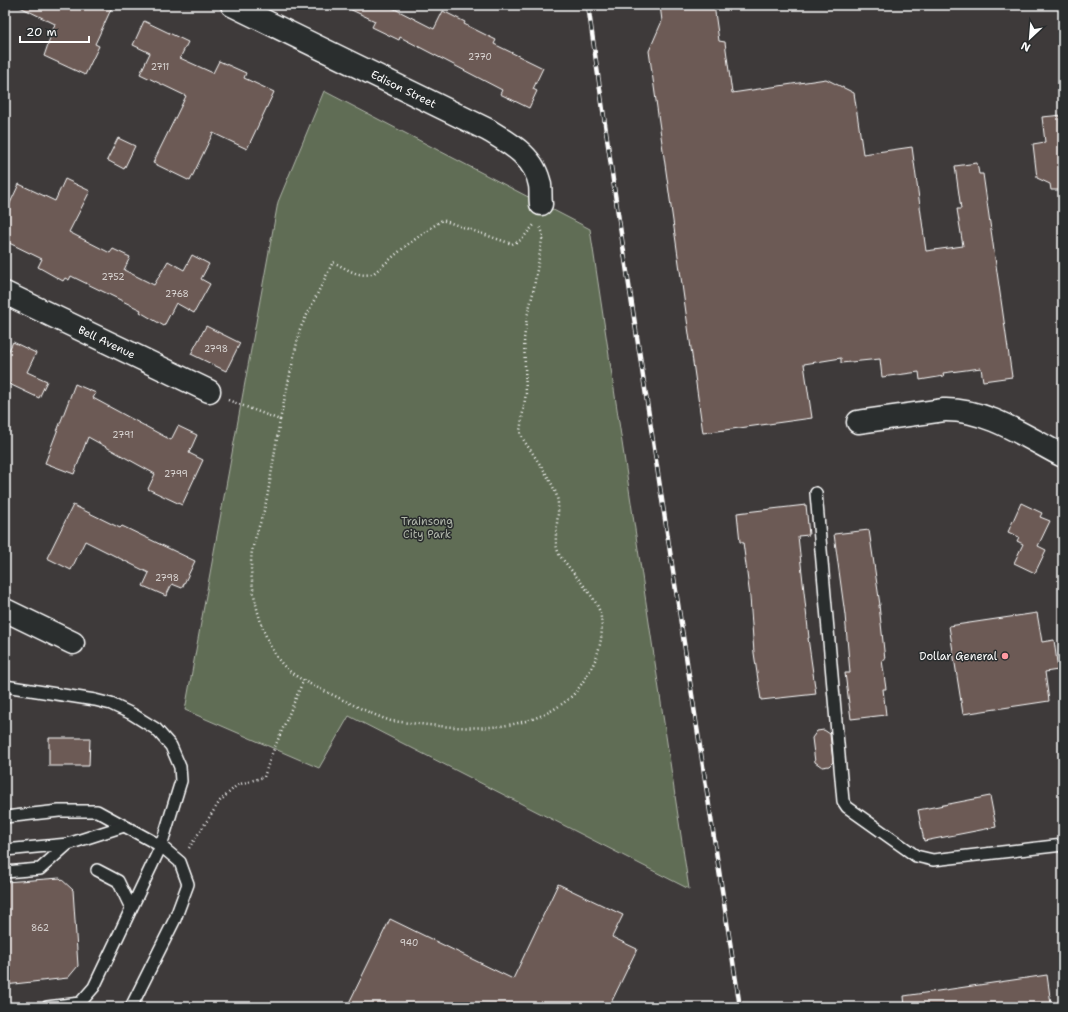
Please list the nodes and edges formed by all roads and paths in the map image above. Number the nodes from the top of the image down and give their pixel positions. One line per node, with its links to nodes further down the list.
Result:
1 (232, 5): 2 (street, Edison Street)
2 (541, 204)
3 (5, 293): 4 (street, Bell Avenue)
4 (209, 391): 5 (path)
5 (280, 420): 11 (path); 11 (path)
6 (858, 422): 7 (street)
7 (1063, 456)
8 (816, 493): 16 (lane)
9 (5, 610): 10 (street)
10 (73, 642)
11 (304, 679): 19 (path)
12 (5, 686): 17 (lane)
13 (5, 817): 14 (lane)
14 (124, 826): 15 (lane); 17 (lane)
15 (68, 844): 18 (lane); 21 (lane)
16 (1063, 844)
17 (160, 846): 19 (lane); 22 (lane)
18 (5, 850)
19 (180, 862): 24 (lane)
20 (97, 870): 22 (lane)
21 (5, 872)
22 (131, 908): 23 (lane)
23 (47, 1007)
24 (132, 1007)

